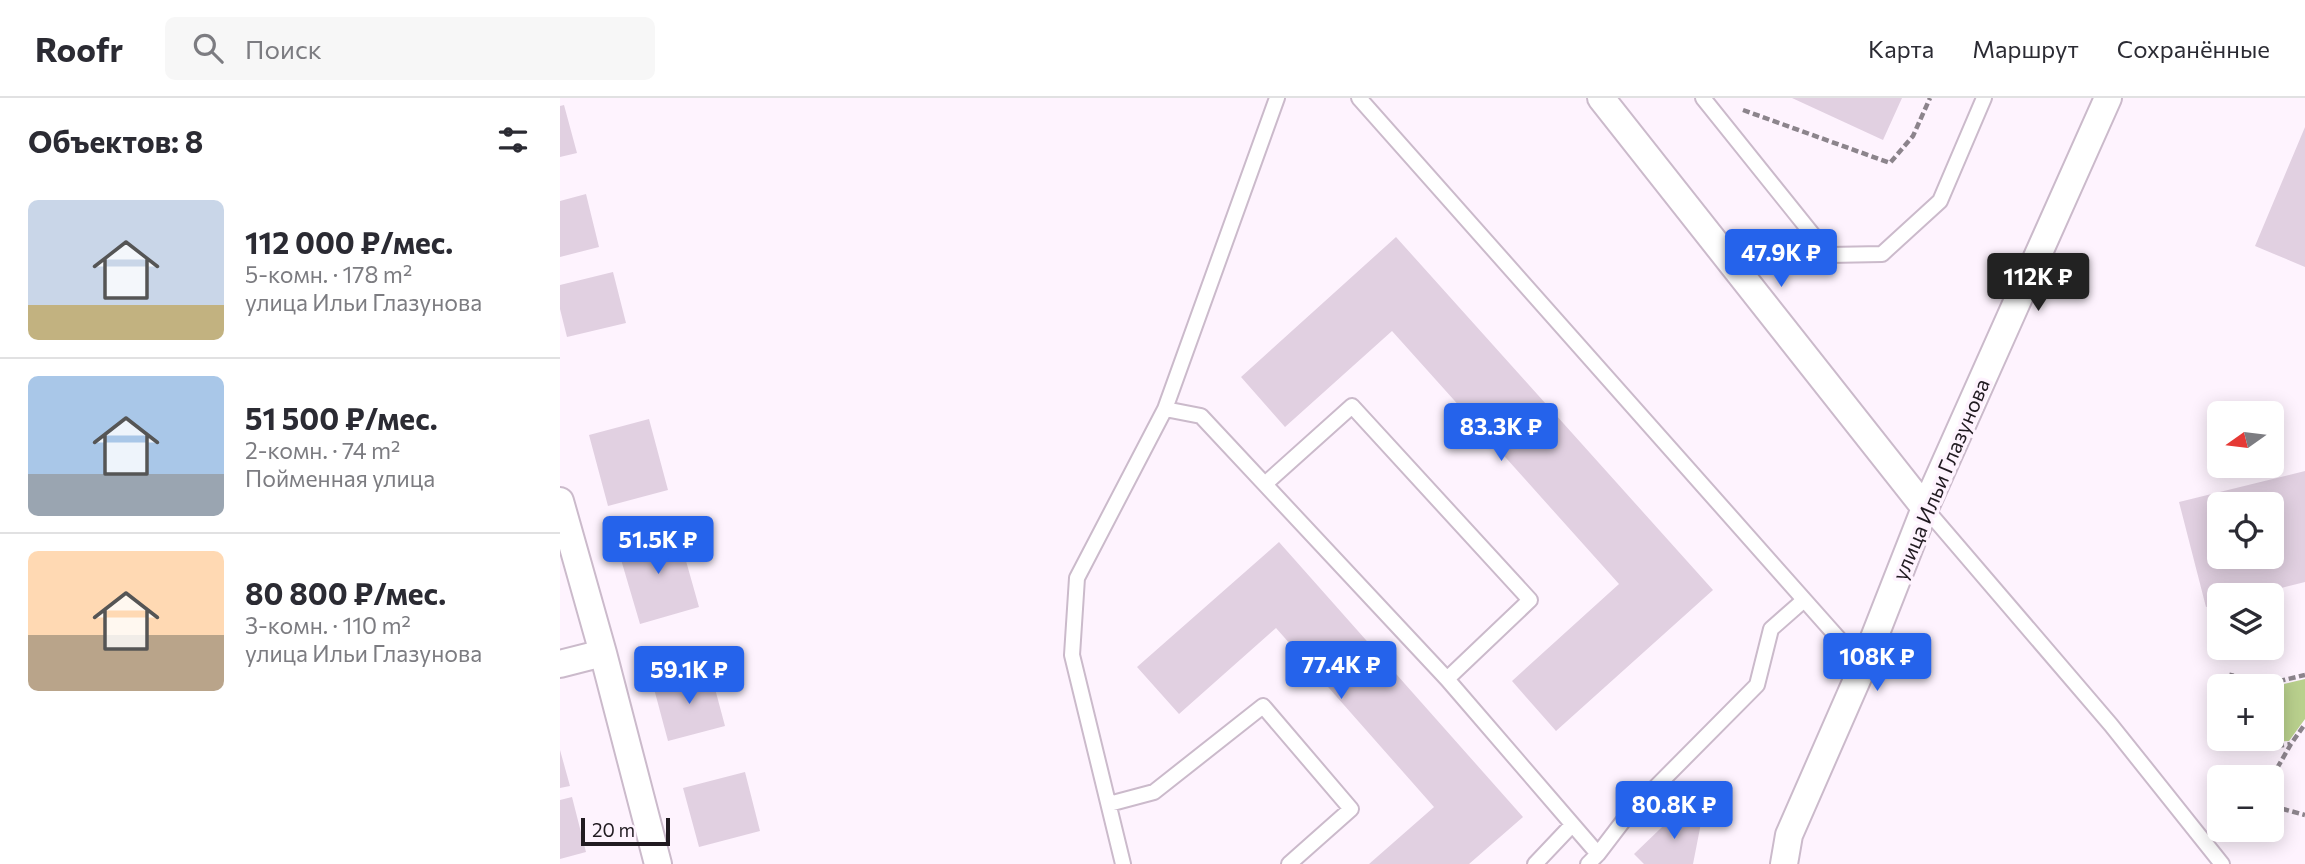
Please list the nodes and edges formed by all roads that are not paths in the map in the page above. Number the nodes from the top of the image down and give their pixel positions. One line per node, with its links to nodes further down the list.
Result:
1 (1277, 98): 7 (lane)
2 (1359, 98): 11 (lane)
3 (1601, 98): 10 (street)
4 (1703, 98): 5 (lane)
5 (1984, 98)
6 (2108, 98): 10 (street, улица Ильи Глазунова)
7 (1165, 409): 8 (lane); 16 (lane)
8 (1265, 484): 15 (lane); 15 (lane)
9 (560, 501): 12 (street)
10 (1925, 509): 14 (street, улица Ильи Глазунова); 24 (lane)
11 (1804, 600): 14 (lane); 18 (lane)
12 (603, 653): 13 (street); 19 (street)
13 (560, 664)
14 (1863, 666): 23 (street, улица Ильи Глазунова)
15 (1447, 679): 17 (lane)
16 (1109, 804): 20 (lane); 21 (lane)
17 (1571, 825): 18 (lane); 22 (lane)
18 (1593, 859)
19 (658, 864)
20 (1123, 864)
21 (1289, 864)
22 (1535, 864)
23 (1784, 864)
24 (2222, 864)

